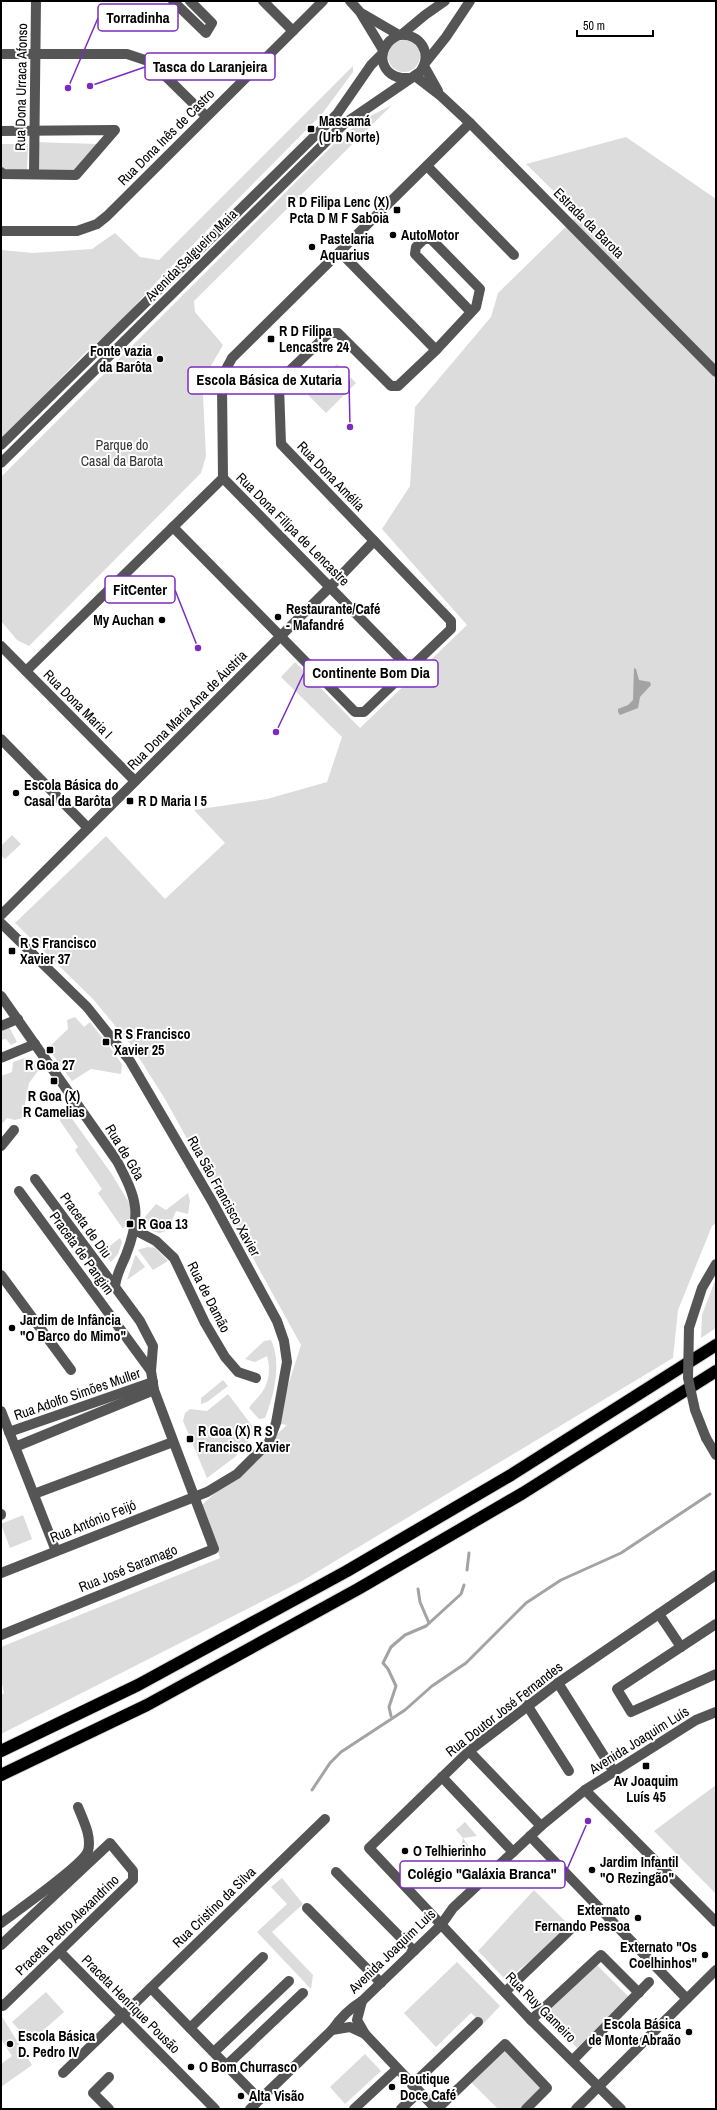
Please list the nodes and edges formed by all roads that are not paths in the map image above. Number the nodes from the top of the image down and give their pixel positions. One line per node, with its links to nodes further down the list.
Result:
1 (36, 1): 14 (street, Rua Dona Urraca Afonso)
2 (173, 1): 3 (street)
3 (190, 1)
4 (263, 1): 10 (street)
5 (323, 1): 10 (street, Rua Dona Inês de Castro)
6 (350, 1): 9 (street)
7 (445, 1): 11 (street, Avenida Salgueiro Maia)
8 (470, 1): 15 (street, Avenida Salgueiro Maia)
9 (360, 12): 11 (street); 12 (street)
10 (293, 31): 18 (street, Rua Dona Inês de Castro)
11 (400, 35): 12 (street, Avenida Salgueiro Maia); 15 (street)
12 (383, 52): 16 (street); 31 (street, Avenida Salgueiro Maia)
13 (1, 54): 14 (street)
14 (36, 54): 18 (street); 21 (street, Rua Dona Urraca Afonso)
15 (425, 64): 16 (street, Avenida Salgueiro Maia); 17 (street, Estrada da Barota)
16 (412, 77): 17 (street, Estrada da Barota); 32 (street, Avenida Salgueiro Maia)
17 (441, 96): 19 (street, Estrada da Barota)
18 (206, 116): 25 (street, Rua Dona Inês de Castro)
19 (470, 123): 22 (street, Rua Dona Filipa de Lencastre); 30 (street, Estrada da Barota)
20 (1, 130): 21 (street)
21 (34, 131): 24 (street, Rua Dona Urraca Afonso); 24 (street)
22 (427, 166): 26 (street, Rua Dona Filipa de Lencastre); 27 (street)
23 (1, 172): 24 (street)
24 (34, 174)
25 (1, 231)
26 (340, 252): 29 (street); 33 (street, Rua Dona Filipa de Lencastre)
27 (514, 255)
28 (471, 312): 28 (street, Rua Dona Amélia); 29 (street, Rua Dona Amélia)
29 (436, 350): 35 (street, Rua Dona Amélia)
30 (716, 372)
31 (1, 445)
32 (1, 463)
33 (223, 478): 34 (street); 36 (street, Rua Dona Filipa de Lencastre)
34 (173, 526): 37 (street); 40 (street)
35 (374, 541): 36 (street, Rua Dona Maria Ana de Áustria); 39 (street, Rua Dona Amélia)
36 (330, 587): 37 (street, Rua Dona Maria Ana de Áustria); 39 (street, Rua Dona Filipa de Lencastre)
37 (281, 635): 39 (street); 42 (street, Rua Dona Maria Ana de Áustria)
38 (1, 646): 40 (street, Rua Dona Maria I)
39 (410, 669)
40 (26, 671): 42 (street, Rua Dona Maria I)
41 (1, 739): 43 (street)
42 (135, 781): 43 (street, Rua Dona Maria Ana de Áustria)
43 (88, 828): 44 (street, Rua Dona Maria Ana de Áustria)
44 (1, 915)
45 (1, 923): 71 (street, Rua São Francisco Xavier)
46 (1, 996): 47 (street, Rua de Gôa)
47 (18, 1020): 48 (street); 49 (street, Rua de Gôa)
48 (1, 1026)
49 (35, 1044): 50 (street); 55 (street, Rua de Gôa)
50 (1, 1058)
51 (14, 1130): 52 (street)
52 (1, 1146)
53 (35, 1179): 58 (street, Praceta de Diu)
54 (19, 1191): 61 (street, Praceta de Pangim)
55 (135, 1230): 58 (street, Rua de Gôa); 63 (street, Rua de Damão)
56 (716, 1264): 69 (street, bridge)
57 (1, 1275): 60 (street)
58 (115, 1287): 61 (street)
59 (716, 1345): 83 (highway)
60 (71, 1370)
61 (151, 1371): 64 (street)
62 (716, 1371): 87 (highway)
63 (256, 1378)
64 (154, 1386): 66 (street, Rua Adolfo Simões Muller); 67 (street); 68 (street, Rua Adolfo Simões Muller)
65 (1, 1411): 66 (street)
66 (9, 1432): 68 (street)
67 (173, 1442): 70 (street); 71 (street)
68 (15, 1446): 70 (street)
69 (716, 1455)
70 (34, 1494): 72 (street)
71 (195, 1496): 72 (street, Rua António Feijó); 77 (street, Rua José Saramago)
72 (56, 1551): 73 (street, Rua António Feijó)
73 (1, 1573)
74 (716, 1575): 75 (street, Rua Doutor José Fernandes)
75 (659, 1614): 78 (street); 80 (street, Rua Doutor José Fernandes)
76 (716, 1624): 78 (street)
77 (2, 1632)
78 (681, 1647): 79 (street)
79 (716, 1674)
80 (558, 1683): 81 (street, Rua Doutor José Fernandes); 86 (street)
81 (527, 1705): 84 (street, Rua Doutor José Fernandes); 85 (street)
82 (716, 1712): 86 (street, Avenida Joaquim Luís)
83 (1, 1751)
84 (469, 1751): 88 (street, Rua Doutor José Fernandes); 92 (street)
85 (569, 1771)
86 (614, 1772): 89 (street, Avenida Joaquim Luís)
87 (1, 1775)
88 (442, 1777): 94 (street); 99 (street, Rua Doutor José Fernandes)
89 (585, 1790): 92 (street, Avenida Joaquim Luís); 97 (street)
90 (78, 1807): 98 (street)
91 (325, 1819): 109 (street, Rua Cristino da Silva)
92 (541, 1826): 93 (street, Avenida Joaquim Luís)
93 (530, 1836): 94 (street, Avenida Joaquim Luís); 113 (street)
94 (513, 1852): 99 (street, Avenida Joaquim Luís)
95 (336, 1872): 102 (street)
96 (307, 1908): 108 (street)
97 (716, 1922)
98 (1, 1923)
99 (441, 1925): 102 (street, Avenida Joaquim Luís); 110 (street, Rua Ruy Gameiro)
100 (572, 1928): 110 (street)
101 (1, 1946): 103 (street, Praceta Pedro Alexandrino)
102 (414, 1951): 108 (street, Avenida Joaquim Luís)
103 (60, 1952): 115 (street, Praceta Pedro Alexandrino); 116 (street, Praceta Henrique Pousão)
104 (263, 1957): 119 (street)
105 (716, 1970): 113 (street)
106 (289, 1981): 122 (street)
107 (649, 1982): 112 (street)
108 (381, 1983): 114 (street, Avenida Joaquim Luís)
109 (151, 1988): 116 (street, Rua Cristino da Silva); 119 (street)
110 (505, 1992): 117 (street, Rua Ruy Gameiro)
111 (302, 1993): 124 (street)
112 (638, 1993): 117 (street); 123 (street)
113 (686, 2000): 128 (street)
114 (362, 2001): 120 (street, Avenida Joaquim Luís); 121 (street)
115 (1, 2004)
116 (123, 2015): 126 (street, Rua Cristino da Silva); 132 (street, Praceta Henrique Pousão)
117 (531, 2020): 123 (street, Rua Ruy Gameiro)
118 (478, 2022): 129 (street)
119 (190, 2028): 122 (street)
120 (332, 2030): 121 (street); 130 (street, Avenida Joaquim Luís)
121 (365, 2034): 125 (street)
122 (214, 2052): 124 (street)
123 (573, 2060): 128 (street, Rua Ruy Gameiro)
124 (227, 2065): 130 (street)
125 (397, 2069): 129 (street); 134 (street)
126 (63, 2073)
127 (109, 2077): 131 (street)
128 (599, 2086): 138 (street); 139 (street, Rua Ruy Gameiro)
129 (416, 2088): 135 (street); 136 (street)
130 (259, 2099): 133 (street, Avenida Joaquim Luís)
131 (109, 2109)
132 (215, 2109)
133 (250, 2109)
134 (354, 2109)
135 (401, 2109)
136 (436, 2109): 137 (street)
137 (526, 2109)
138 (576, 2109)
139 (621, 2109)

